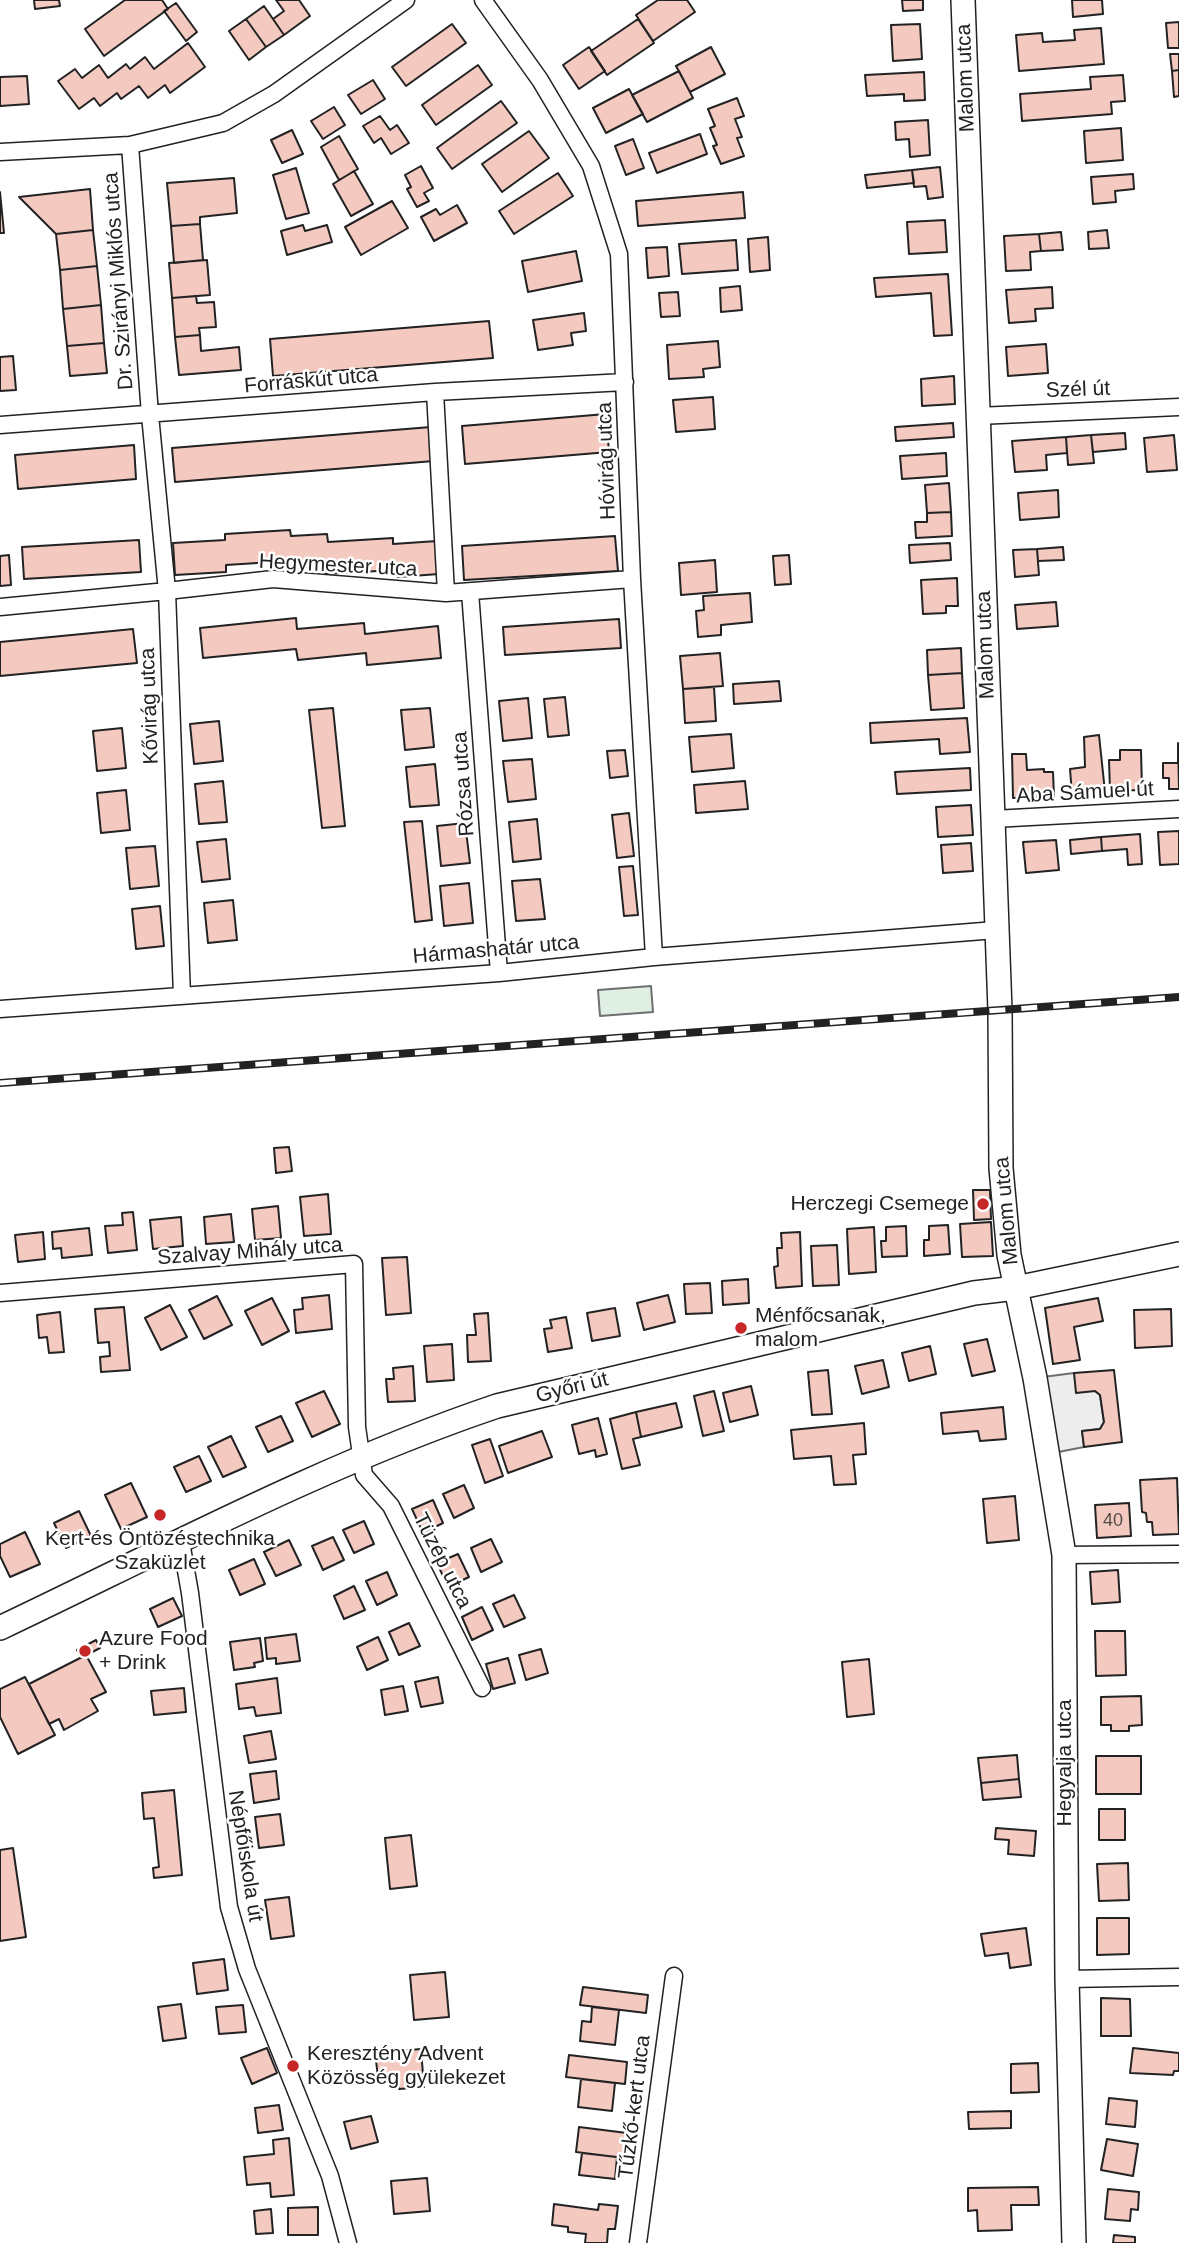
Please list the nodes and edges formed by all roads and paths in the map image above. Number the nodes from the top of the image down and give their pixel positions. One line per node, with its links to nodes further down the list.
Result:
1 (406, 0): 4 (street)
2 (483, 0): 6 (street, Hóvirág utca)
3 (963, 0): 10 (main road, Malom utca)
4 (130, 145): 5 (street); 9 (street, Dr. Szirányi Miklós utca)
5 (0, 152)
6 (625, 382): 7 (street, Forráskút utca); 12 (street, Hóvirág utca)
7 (435, 392): 9 (street, Forráskút utca); 15 (street)
8 (1179, 407): 10 (street, Szél út)
9 (150, 415): 11 (street, Forráskút utca); 13 (street, Kővirág utca)
10 (978, 416): 18 (main road, Malom utca)
11 (0, 425)
12 (632, 579): 14 (street, Hegymester utca); 20 (street, Hóvirág utca)
13 (167, 592): 15 (street, Hegymester utca); 16 (street, Hegymester utca); 22 (street, Kővirág utca)
14 (470, 592): 15 (street, Hegymester utca); 21 (street, Rózsa utca)
15 (446, 593)
16 (0, 607)
17 (1179, 809): 18 (street, Aba Sámuel út)
18 (993, 819): 19 (main road, Malom utca)
19 (996, 930): 20 (street, Hármashatár utca); 25 (main road, Malom utca)
20 (654, 957): 21 (street, Hármashatár utca)
21 (499, 973): 22 (street, Hármashatár utca)
22 (182, 996): 23 (street, Hármashatár utca)
23 (0, 1009)
24 (1179, 1254): 25 (main road, Győri út)
25 (1016, 1288): 27 (main road, Győri út); 30 (main road, Hegyalja utca)
26 (0, 1293): 27 (street, Szalvay Mihály utca)
27 (361, 1457): 28 (main road, Győri út); 32 (street, Tüzép utca)
28 (181, 1542): 31 (main road, Győri út); 36 (street, Népfőiskola út)
29 (1179, 1554): 30 (street)
30 (1064, 1555): 35 (main road, Hegyalja utca)
31 (0, 1628)
32 (482, 1688)
33 (674, 1976): 37 (street, Tűzkő-kert utca)
34 (1179, 1978): 35 (street)
35 (1067, 1979): 38 (main road, Hegyalja utca)
36 (348, 2243)
37 (638, 2243)
38 (1074, 2243)

